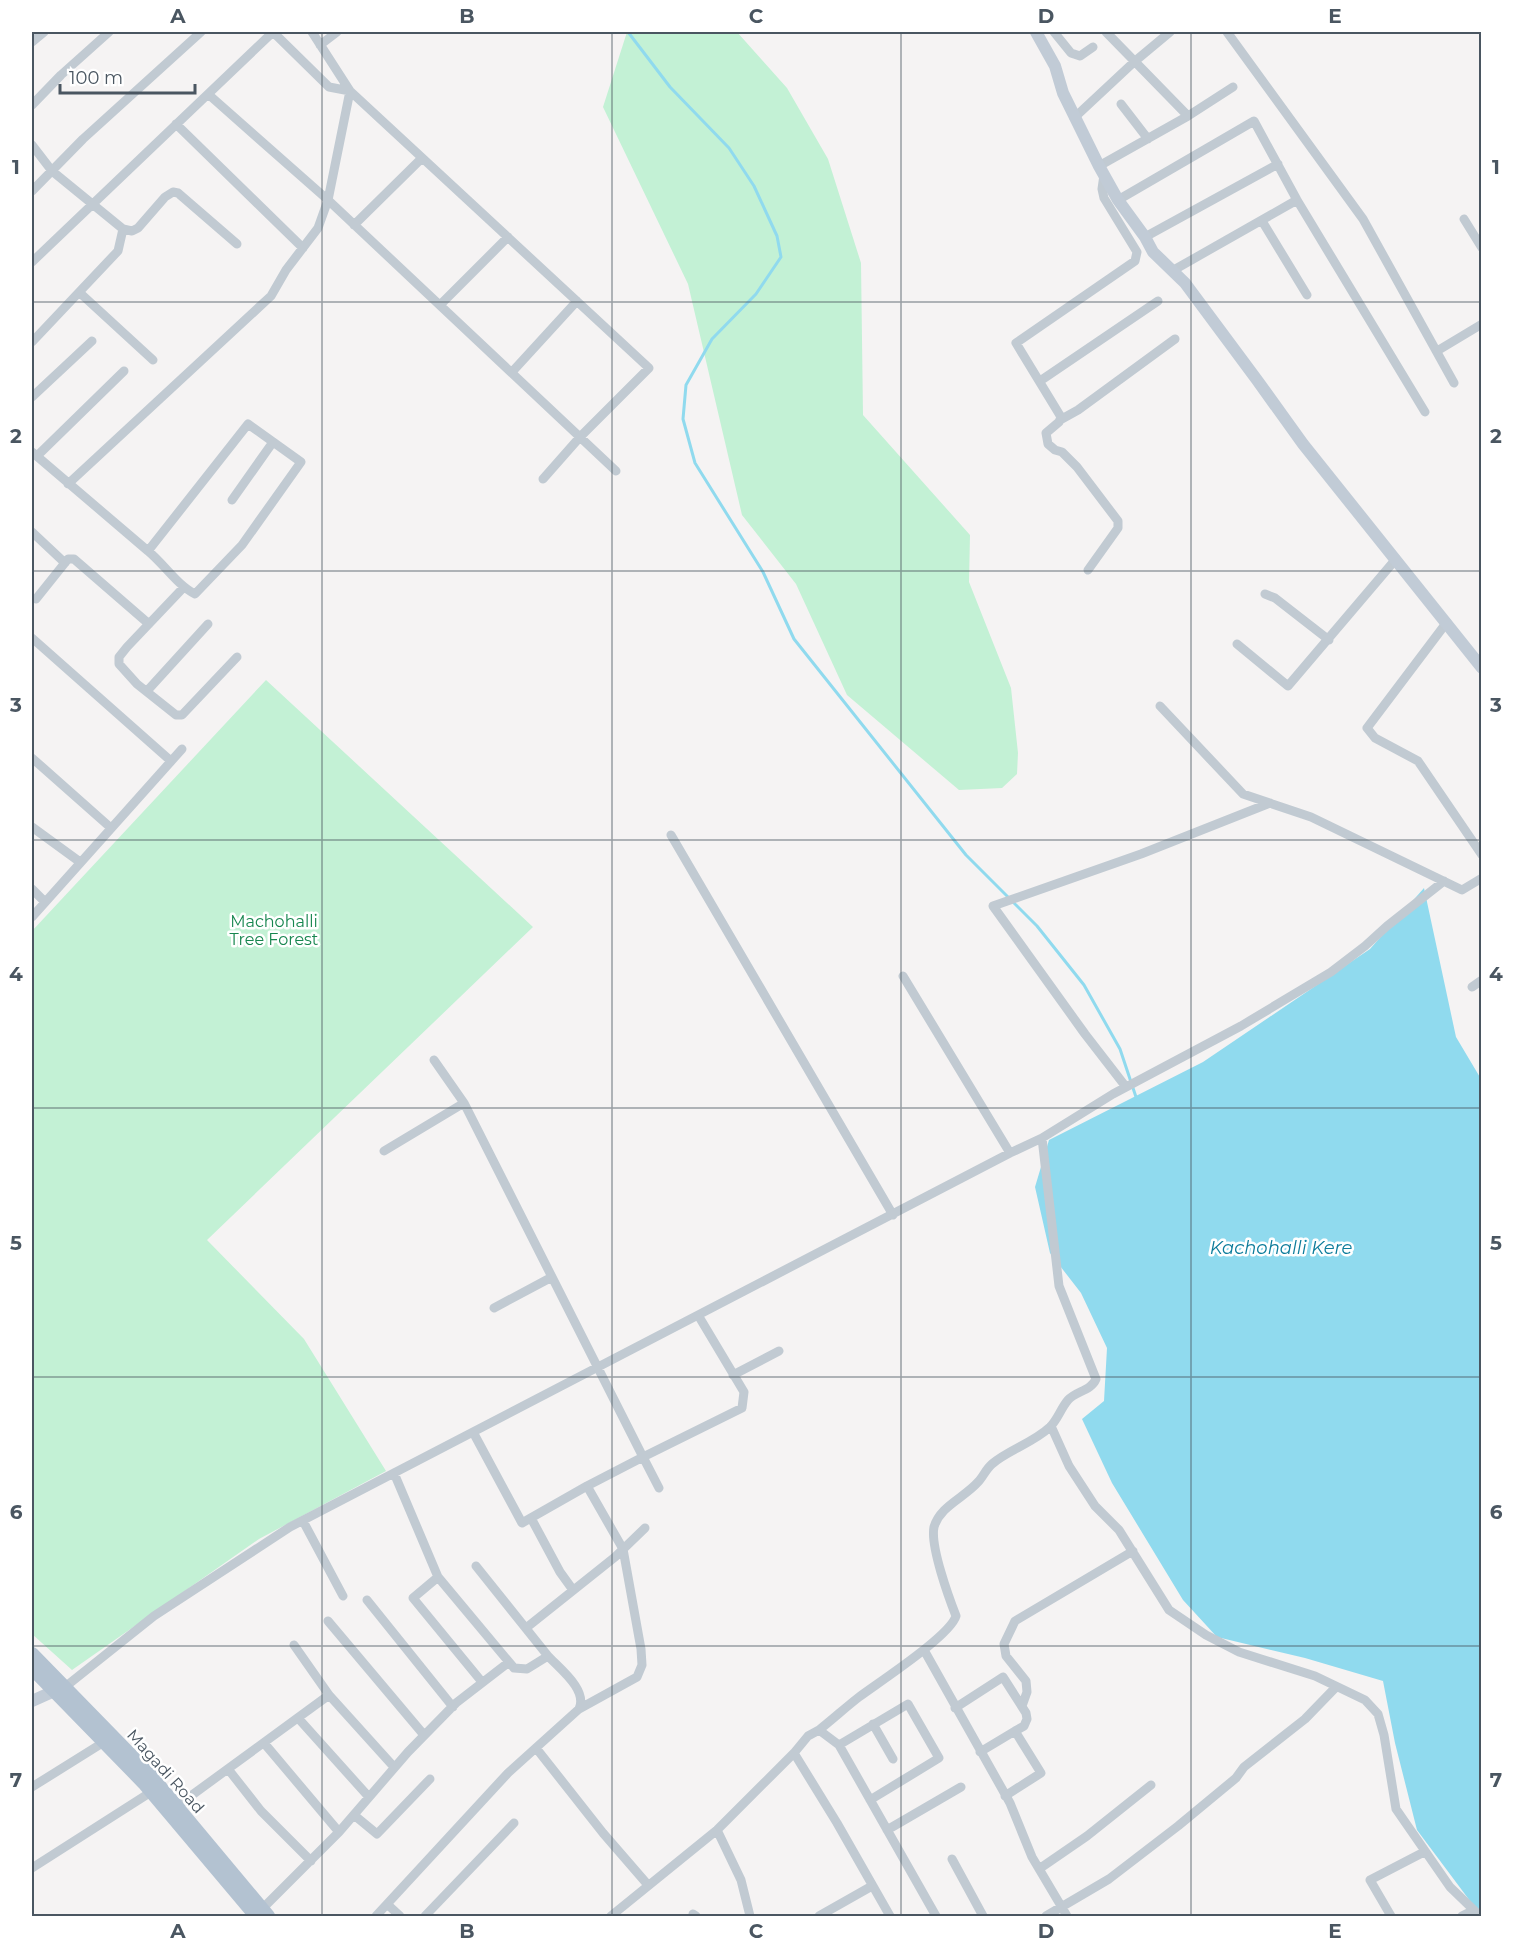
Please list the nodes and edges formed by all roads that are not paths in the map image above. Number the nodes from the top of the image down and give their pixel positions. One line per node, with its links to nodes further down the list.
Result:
1 (44, 32): 11 (street)
2 (110, 32): 19 (street)
3 (201, 32): 27 (street)
4 (312, 32): 12 (street)
5 (337, 32): 12 (street)
6 (1036, 32): 21 (street)
7 (1054, 32): 13 (street)
8 (1106, 32): 14 (street)
9 (1170, 32): 14 (street)
10 (1227, 32): 54 (street)
11 (32, 42)
12 (320, 45): 16 (street)
13 (1094, 47)
14 (1134, 62): 20 (street); 21 (street)
15 (1233, 87): 20 (street)
16 (351, 91): 17 (street); 25 (street); 30 (street)
17 (208, 94): 22 (street); 30 (street)
18 (1121, 104): 23 (street)
19 (32, 105)
20 (1188, 116): 23 (street)
21 (1074, 118): 28 (street)
22 (177, 124): 33 (street); 41 (street)
23 (1148, 139): 28 (street)
24 (32, 145): 27 (street)
25 (422, 158): 36 (street); 38 (street)
26 (1278, 164): 31 (street); 32 (street); 39 (street)
27 (52, 171): 29 (street); 33 (street)
28 (1101, 171): 31 (street); 58 (street)
29 (32, 191)
30 (328, 200): 36 (street); 41 (street)
31 (1118, 200): 39 (street)
32 (1297, 200): 35 (street); 61 (street)
33 (92, 204): 37 (street); 43 (street)
34 (1464, 219): 42 (street)
35 (1262, 221): 44 (street); 46 (street)
36 (354, 225): 49 (street)
37 (123, 229): 40 (street); 45 (street)
38 (508, 237): 48 (street); 49 (street)
39 (1145, 237): 44 (street)
40 (237, 244)
41 (303, 248): 68 (street)
42 (1482, 248)
43 (32, 261)
44 (1172, 271): 72 (street)
45 (80, 293): 53 (street); 55 (street)
46 (1307, 295)
47 (1158, 301): 58 (street)
48 (577, 302): 57 (street); 63 (street)
49 (440, 305): 57 (street)
50 (1482, 324): 54 (street)
51 (1175, 339): 62 (street)
52 (92, 341): 60 (street)
53 (32, 342)
54 (1437, 351): 59 (street)
55 (153, 360)
56 (124, 371): 65 (street)
57 (512, 372): 63 (street)
58 (1040, 381): 62 (street)
59 (1454, 383)
60 (32, 397)
61 (1425, 412)
62 (1060, 420): 74 (street)
63 (580, 437): 66 (street); 67 (street)
64 (273, 442): 69 (street); 71 (street); 75 (street)
65 (34, 454): 68 (street)
66 (616, 471)
67 (543, 479)
68 (68, 484): 71 (street)
69 (232, 500)
70 (32, 532): 73 (street)
71 (148, 551): 75 (street)
72 (1396, 559): 78 (street); 82 (street)
73 (65, 563): 76 (street); 79 (street)
74 (1088, 570)
75 (184, 587): 79 (street)
76 (35, 594)
77 (1264, 594): 82 (street)
78 (1447, 622): 85 (street); 95 (street)
79 (148, 624): 86 (street)
80 (208, 624): 86 (street)
81 (32, 638): 90 (street)
82 (1329, 640): 83 (street)
83 (1237, 644)
84 (237, 657): 86 (street)
85 (1482, 668)
86 (147, 691)
87 (1160, 706): 91 (street)
88 (182, 748): 90 (street)
89 (32, 758): 93 (street)
90 (171, 761): 93 (street)
91 (1270, 803): 98 (street); 106 (street)
92 (32, 827): 96 (street)
93 (111, 828): 96 (street)
94 (671, 835): 111 (street)
95 (1482, 855)
96 (80, 862): 100 (street)
97 (1482, 878): 98 (street)
98 (1444, 881): 106 (street)
99 (32, 889): 100 (street)
100 (45, 902): 101 (street)
101 (32, 917)
102 (903, 976): 110 (street)
103 (1482, 980): 104 (street)
104 (1472, 987)
105 (434, 1060): 107 (street)
106 (1126, 1087): 108 (street)
107 (464, 1103): 109 (street); 112 (street)
108 (1042, 1138): 110 (street); 118 (street)
109 (384, 1151)
110 (1010, 1153): 111 (street)
111 (893, 1215): 114 (street)
112 (552, 1276): 113 (street); 116 (street)
113 (494, 1308)
114 (698, 1315): 116 (street); 117 (street)
115 (779, 1351): 117 (street)
116 (598, 1367): 119 (street); 120 (street)
117 (733, 1375): 120 (street)
118 (1051, 1426): 128 (street); 137 (street)
119 (473, 1432): 121 (street); 124 (street)
120 (644, 1457): 122 (street); 123 (street)
121 (394, 1473): 125 (street); 130 (street)
122 (587, 1486): 124 (street); 127 (street)
123 (659, 1488)
124 (531, 1518): 131 (street)
125 (303, 1521): 132 (street); 144 (street)
126 (645, 1528): 127 (street)
127 (623, 1549): 131 (street); 150 (street)
128 (1133, 1551): 143 (street); 148 (street)
129 (476, 1566): 135 (street)
130 (438, 1577): 140 (street); 142 (street)
131 (573, 1590): 135 (street)
132 (343, 1596)
133 (367, 1600): 147 (street)
134 (328, 1621): 155 (street)
135 (526, 1628): 139 (street)
136 (294, 1645): 145 (street)
137 (924, 1650): 149 (street); 153 (street)
138 (32, 1654): 144 (main road, Magadi Road)
139 (548, 1656): 140 (street); 150 (street)
140 (508, 1662): 142 (street)
141 (32, 1668): 144 (main road, Magadi Road)
142 (482, 1682): 147 (street)
143 (1336, 1688): 179 (street); 187 (street)
144 (60, 1689): 146 (street); 156 (main road, Magadi Road); 173 (main road, Magadi Road)
145 (329, 1695): 151 (street); 163 (street)
146 (32, 1701)
147 (453, 1707): 155 (street)
148 (1022, 1707): 149 (street); 154 (street)
149 (955, 1708): 160 (street)
150 (579, 1709): 159 (street)
151 (298, 1718): 157 (street); 170 (street)
152 (873, 1724): 158 (street); 162 (street); 172 (street)
153 (819, 1730): 158 (street); 161 (street)
154 (1016, 1731): 160 (street); 171 (street)
155 (424, 1735): 163 (street)
156 (104, 1742): 167 (street); 169 (main road, Magadi Road)
157 (264, 1743): 164 (street); 178 (street)
158 (839, 1745): 172 (street)
159 (536, 1748): 184 (street); 186 (street)
160 (980, 1752): 171 (street)
161 (794, 1753): 176 (street); 185 (street)
162 (893, 1759)
163 (394, 1767): 170 (street)
164 (228, 1769): 173 (street); 181 (street)
165 (430, 1779): 174 (street)
166 (1151, 1785): 183 (street)
167 (32, 1786)
168 (961, 1786): 177 (street)
169 (151, 1792): 182 (street); 189 (main road, Magadi Road)
170 (369, 1796): 174 (street)
171 (1005, 1796): 183 (street)
172 (870, 1800): 177 (street)
173 (177, 1806): 189 (main road, Magadi Road)
174 (354, 1815): 178 (street)
175 (514, 1823): 192 (street)
176 (717, 1830): 184 (street); 194 (street)
177 (887, 1830): 197 (street)
178 (339, 1832): 181 (street)
179 (1424, 1852): 188 (street); 200 (street)
180 (952, 1859): 198 (street)
181 (311, 1861): 189 (street)
182 (32, 1868)
183 (1039, 1869): 187 (street)
184 (648, 1885): 193 (street)
185 (872, 1886): 195 (street); 196 (street)
186 (387, 1904): 190 (street); 191 (street)
187 (1064, 1912): 199 (street)
188 (1477, 1913): 201 (street)
189 (262, 1914)
190 (376, 1917)
191 (400, 1917)
192 (426, 1917)
193 (611, 1917)
194 (750, 1917)
195 (819, 1917)
196 (890, 1917)
197 (936, 1917)
198 (982, 1917)
199 (1046, 1917)
200 (1391, 1917)
201 (1462, 1917)

